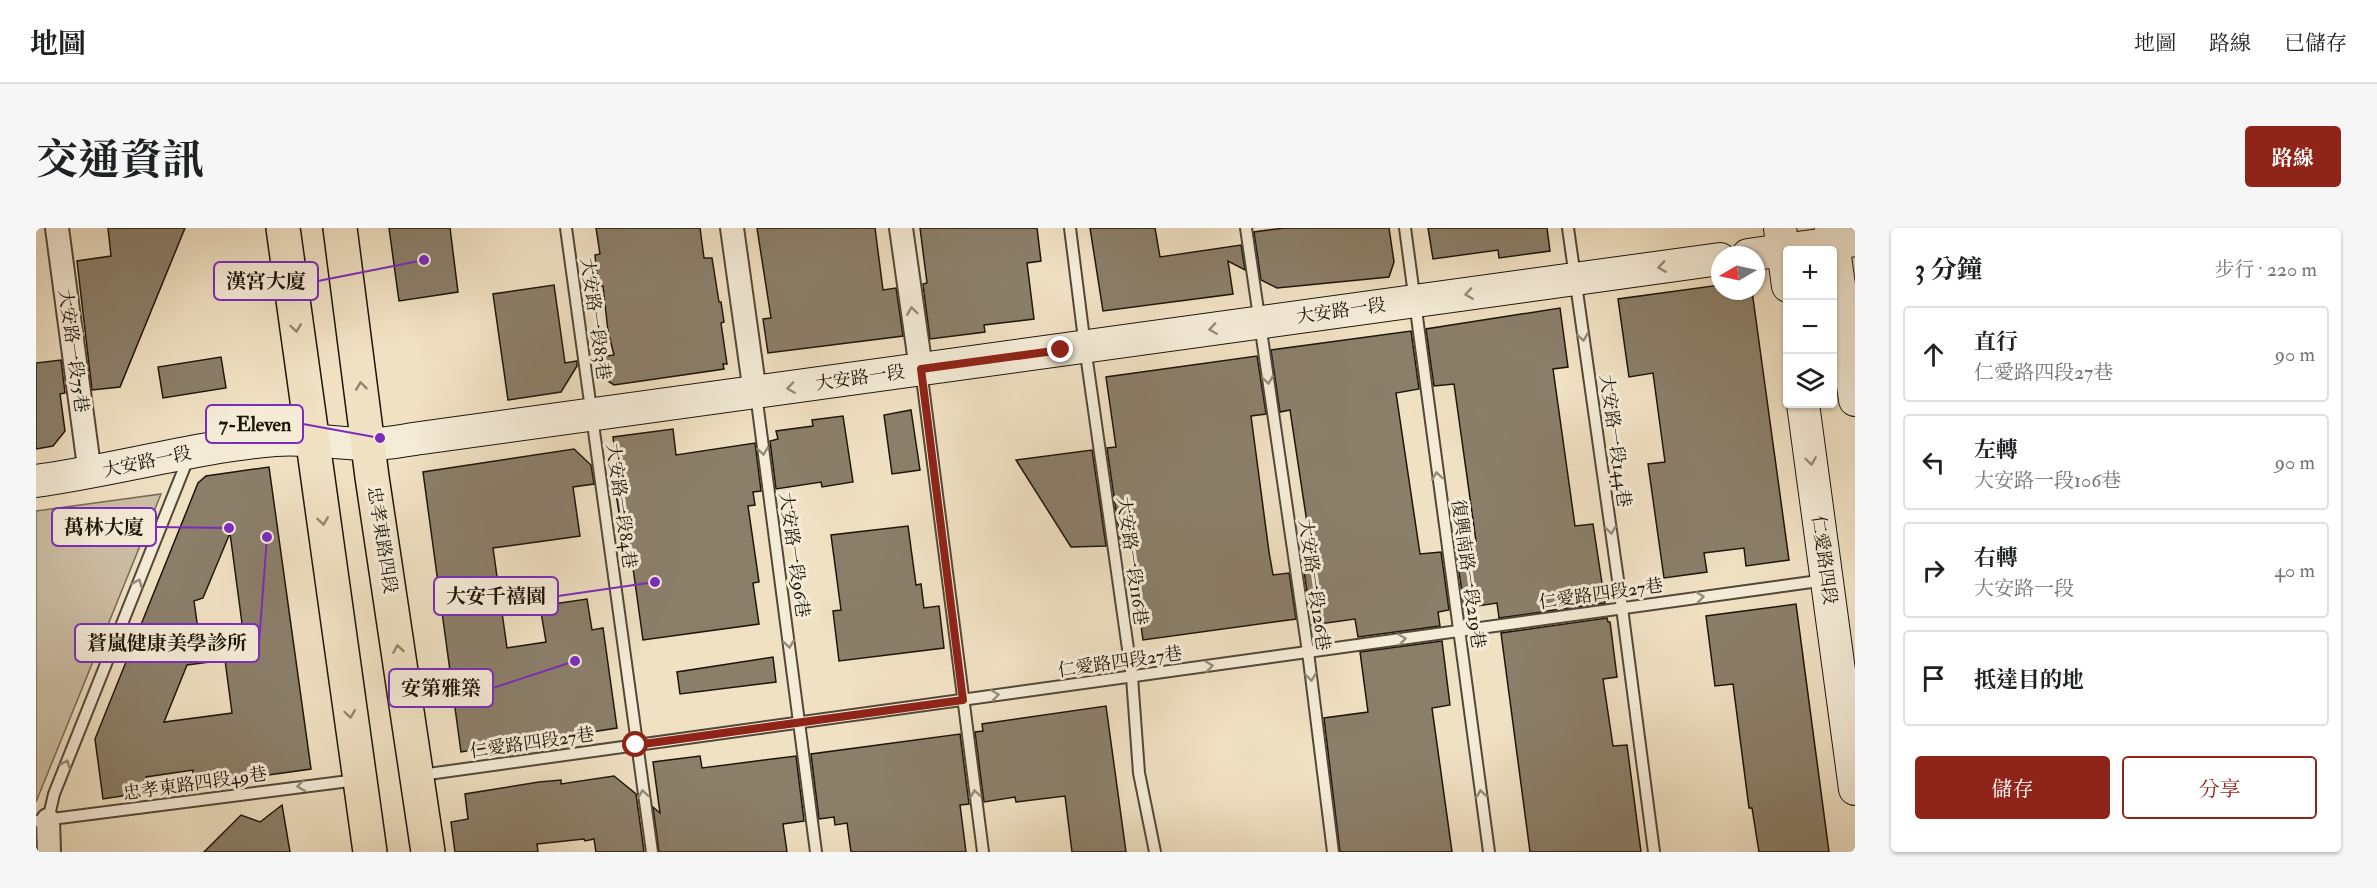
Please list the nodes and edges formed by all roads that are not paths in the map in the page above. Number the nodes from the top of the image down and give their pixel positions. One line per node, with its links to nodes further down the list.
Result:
1 (57, 228): 27 (street, 大安路一段75巷)
2 (283, 228): 24 (main road, one-way to 24)
3 (340, 228): 25 (main road, 忠孝東路四段, one-way to 3)
4 (566, 228): 23 (lane, 大安路一段83巷)
5 (732, 228): 20 (street)
6 (901, 228): 19 (street, one-way to 6)
7 (1070, 228): 18 (lane, 大安路一段116巷)
8 (1246, 228): 17 (lane, 大安路一段126巷)
9 (1405, 228): 16 (lane, 復興南路一段219巷)
10 (1568, 228): 15 (lane, 大安路一段144巷)
11 (1840, 237): 12 (street); 21 (street)
12 (1781, 239): 13 (street)
13 (1765, 247)
14 (1711, 260): 15 (street, 大安路一段, one-way to 15)
15 (1575, 279): 16 (street, 大安路一段, one-way to 16); 30 (lane, 大安路一段144巷, one-way to 30)
16 (1414, 301): 17 (street, 大安路一段); 31 (lane, 復興南路一段219巷, one-way to 16)
17 (1259, 322): 18 (street, 大安路一段, one-way to 18); 32 (lane, 大安路一段126巷, one-way to 32)
18 (1084, 347): 19 (street, 大安路一段); 33 (lane, 大安路一段116巷)
19 (921, 369): 20 (street, 大安路一段, one-way to 20); 34 (lane)
20 (755, 393): 23 (street, 大安路一段); 35 (lane, 大安路一段96巷, one-way to 35)
21 (1855, 400)
22 (1804, 408): 29 (street, 仁愛路四段, one-way to 29)
23 (592, 415): 25 (street, 大安路一段); 36 (lane, 大安路一段84巷)
24 (311, 438): 25 (street, 大安路一段); 26 (street, 大安路一段); 38 (main road, one-way to 38)
25 (368, 444): 37 (main road, 忠孝東路四段, one-way to 25)
26 (190, 452): 27 (street, 大安路一段); 40 (lane, one-way to 26)
27 (90, 474): 28 (street, 大安路一段)
28 (36, 481)
29 (1827, 580): 30 (lane, 仁愛路四段27巷, one-way to 29); 39 (street, 仁愛路四段)
30 (1622, 608): 31 (lane, 仁愛路四段27巷); 50 (lane, 大安路一段144巷)
31 (1459, 631): 32 (lane, 仁愛路四段27巷, one-way to 31); 49 (lane, 復興南路一段219巷, one-way to 31)
32 (1308, 652): 33 (lane, 仁愛路四段27巷, one-way to 32); 48 (lane, 大安路一段126巷, one-way to 48)
33 (1132, 676): 34 (lane, 仁愛路四段27巷, one-way to 33); 47 (lane, 大安路一段116巷)
34 (963, 700): 35 (lane, 仁愛路四段27巷); 46 (lane, one-way to 34)
35 (800, 723): 36 (lane, 仁愛路四段27巷); 45 (lane, 大安路一段96巷)
36 (636, 745): 37 (lane, 仁愛路四段27巷); 44 (lane, 大安路一段84巷, one-way to 36)
37 (417, 776): 43 (main road, 忠孝東路四段)
38 (359, 779): 40 (lane, 忠孝東路四段49巷, one-way to 40); 42 (main road)
39 (1855, 789)
40 (42, 820): 41 (street)
41 (49, 852)
42 (370, 852)
43 (428, 852)
44 (652, 852)
45 (816, 852)
46 (983, 852)
47 (1155, 852)
48 (1333, 852)
49 (1489, 852)
50 (1654, 852)

